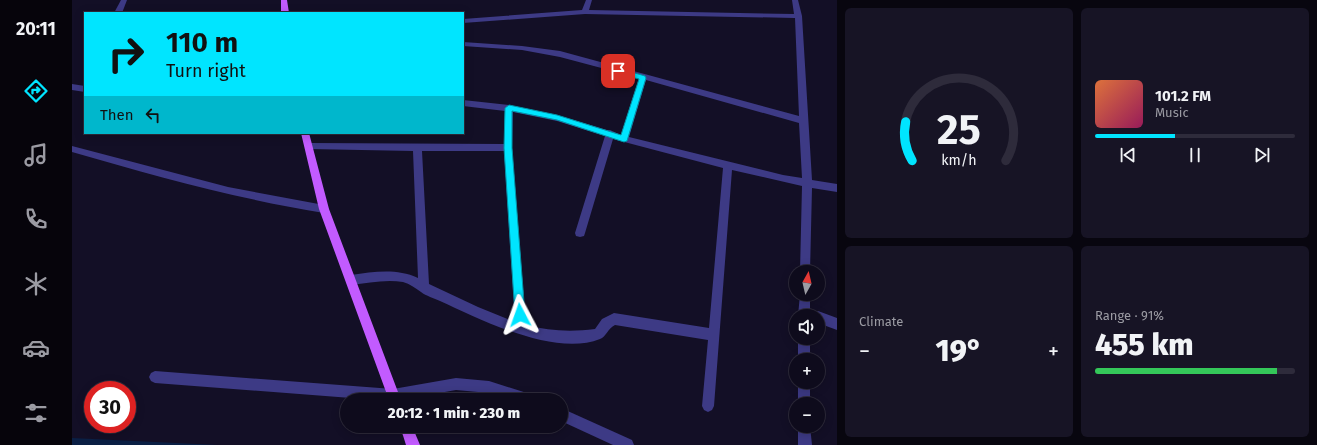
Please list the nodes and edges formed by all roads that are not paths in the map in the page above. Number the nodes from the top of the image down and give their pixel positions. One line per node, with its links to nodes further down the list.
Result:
1 (124, 0): 5 (street)
2 (284, 0): 6 (main road)
3 (589, 0): 7 (street)
4 (795, 0): 8 (street)
5 (118, 12)
6 (285, 12)
7 (585, 12): 8 (street); 9 (street)
8 (798, 16): 16 (street)
9 (464, 21)
10 (464, 44): 11 (street)
11 (643, 78): 16 (street); 19 (street)
12 (72, 87): 13 (street)
13 (84, 89)
14 (464, 103): 15 (street)
15 (509, 108): 18 (street); 22 (street)
16 (804, 121): 25 (street)
17 (305, 134): 20 (main road)
18 (610, 134): 19 (street); 28 (street)
19 (624, 138): 24 (street)
20 (309, 146): 21 (street); 27 (main road)
21 (417, 147): 22 (street); 31 (street)
22 (508, 148): 34 (street)
23 (72, 149): 27 (street)
24 (728, 164): 25 (street); 35 (street)
25 (807, 183): 26 (street); 29 (street)
26 (837, 188)
27 (324, 209): 30 (main road)
28 (580, 233)
29 (805, 265)
30 (351, 280): 31 (street); 38 (main road)
31 (424, 288): 34 (street)
32 (825, 319): 33 (street)
33 (837, 324)
34 (522, 330): 35 (street)
35 (714, 335): 41 (street)
36 (155, 377): 37 (street)
37 (340, 393)
38 (392, 393)
39 (416, 393): 40 (street)
40 (508, 393)
41 (708, 406)
42 (568, 417): 46 (street)
43 (409, 433): 45 (main road)
44 (804, 433): 47 (street)
45 (413, 445)
46 (628, 445)
47 (805, 445)

